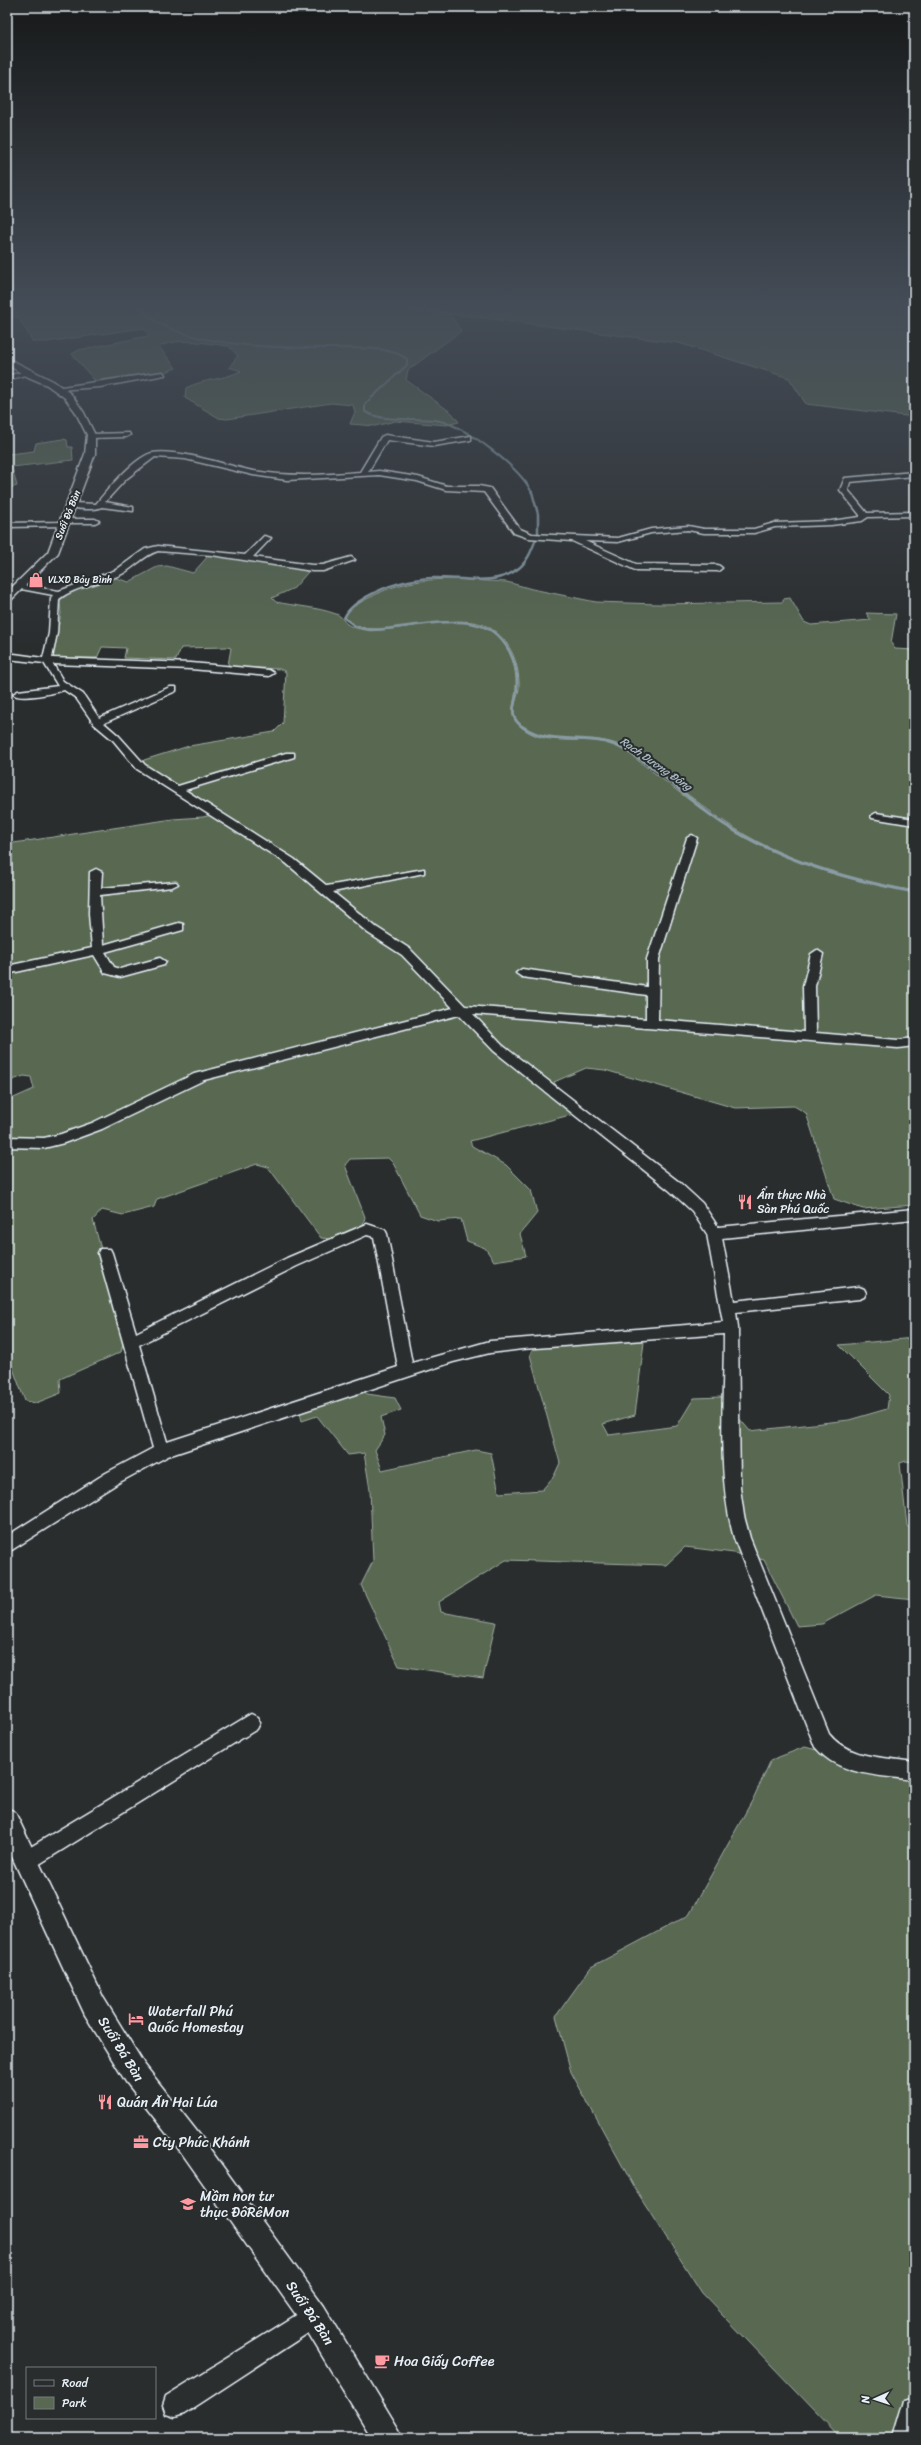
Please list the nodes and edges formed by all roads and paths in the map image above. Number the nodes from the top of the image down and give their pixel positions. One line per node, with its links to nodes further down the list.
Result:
1 (83, 420): 3 (street, Suối Đá Bàn)
2 (126, 435): 3 (street)
3 (90, 436): 8 (street, Suối Đá Bàn)
4 (468, 438): 5 (street)
5 (363, 474): 7 (street); 17 (street)
6 (914, 474): 11 (street)
7 (101, 504): 8 (street); 9 (street)
8 (72, 505): 13 (street, Suối Đá Bàn)
9 (130, 509)
10 (914, 514): 11 (street)
11 (865, 515): 17 (street)
12 (95, 521): 13 (street)
13 (65, 522): 14 (street); 22 (street, Suối Đá Bàn)
14 (16, 524): 15 (street); 16 (street)
15 (7, 525)
16 (7, 534)
17 (566, 537): 21 (street)
18 (267, 538): 19 (street)
19 (247, 558): 20 (street); 23 (street)
20 (351, 560)
21 (718, 568)
22 (19, 586): 23 (street); 24 (street, Suối Đá Bàn)
23 (59, 594): 26 (street)
24 (7, 598)
25 (7, 656): 26 (street)
26 (47, 661): 27 (street); 28 (street)
27 (269, 673)
28 (67, 687): 30 (street); 31 (street)
29 (173, 689): 31 (street)
30 (18, 694)
31 (97, 722): 33 (street)
32 (290, 754): 33 (street)
33 (178, 790): 40 (street)
34 (876, 816): 35 (street)
35 (914, 822)
36 (692, 838): 48 (street)
37 (420, 871): 40 (street)
38 (96, 872): 41 (street)
39 (172, 884): 41 (street)
40 (324, 890): 49 (street)
41 (95, 892): 43 (street)
42 (179, 927): 43 (street)
43 (99, 950): 45 (street); 46 (street)
44 (818, 954): 51 (street)
45 (160, 962)
46 (7, 970)
47 (522, 973): 48 (street)
48 (653, 992): 50 (street)
49 (461, 1010): 50 (street); 53 (street); 55 (street)
50 (652, 1024): 51 (street)
51 (810, 1037): 52 (street)
52 (914, 1042)
53 (7, 1142)
54 (914, 1214): 55 (street)
55 (714, 1233): 58 (street)
56 (105, 1253): 60 (street)
57 (859, 1293): 58 (street)
58 (729, 1308): 59 (street)
59 (731, 1327): 61 (street); 65 (street)
60 (132, 1342): 61 (street); 62 (street)
61 (406, 1371): 62 (street)
62 (162, 1451): 63 (street)
63 (7, 1545)
64 (252, 1723): 67 (street)
65 (914, 1771)
66 (7, 1820): 67 (street, Suối Đá Bàn)
67 (26, 1861): 68 (street, Suối Đá Bàn)
68 (314, 2316): 69 (street); 71 (street, Suối Đá Bàn)
69 (175, 2405)
70 (914, 2410): 72 (street)
71 (389, 2438)
72 (906, 2438)

